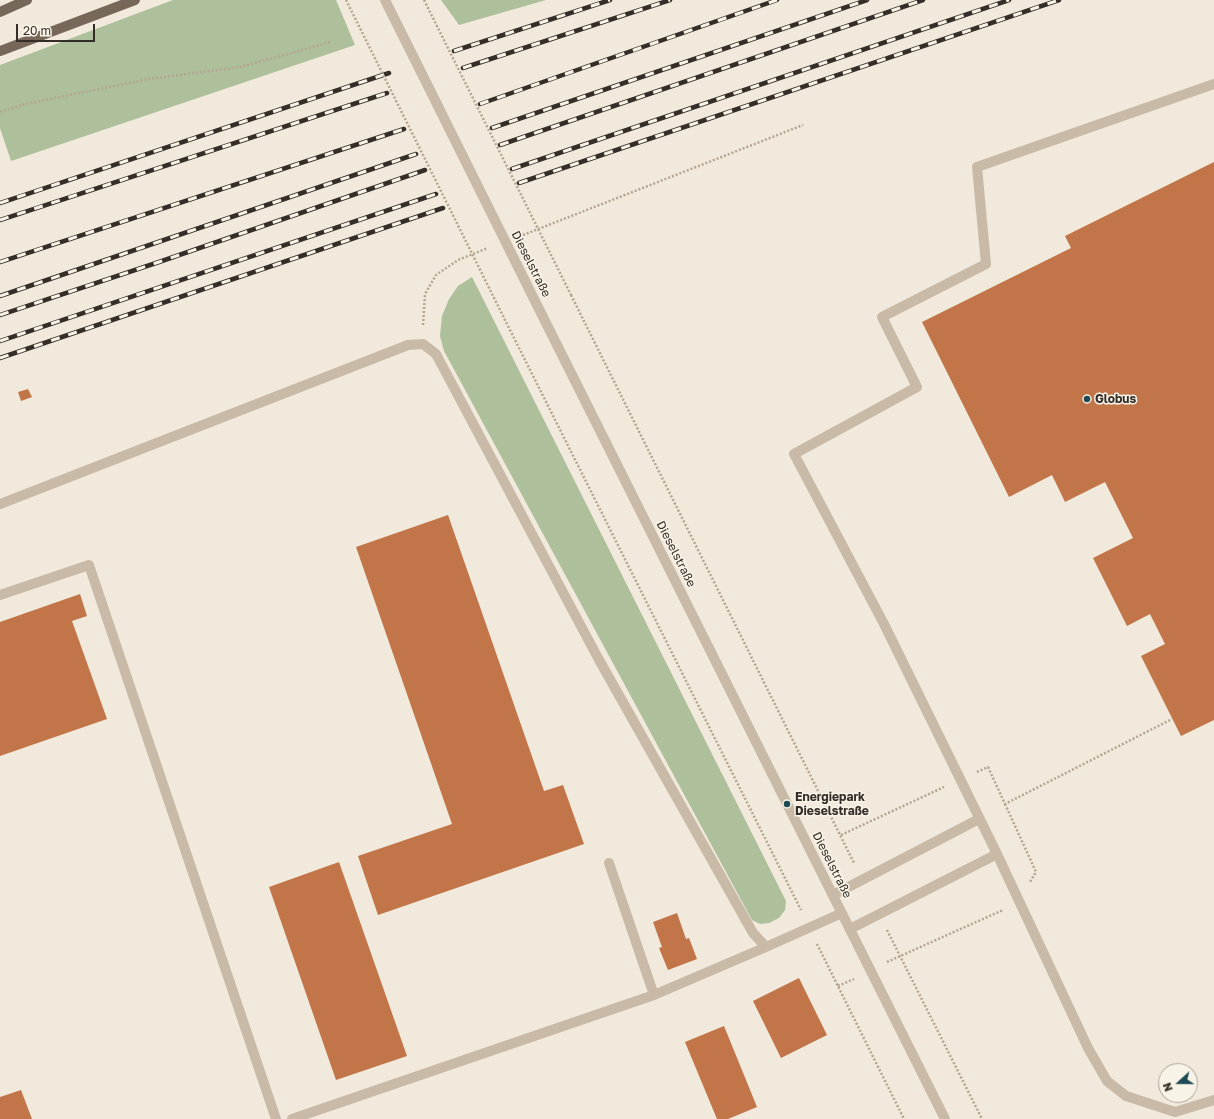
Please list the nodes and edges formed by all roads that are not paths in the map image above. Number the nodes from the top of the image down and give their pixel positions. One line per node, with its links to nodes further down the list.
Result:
1 (27, 0): 4 (main road)
2 (135, 0): 5 (main road)
3 (385, 0): 12 (street, Dieselstraße, bridge)
4 (0, 12)
5 (0, 51)
6 (1214, 84): 9 (street)
7 (0, 504): 15 (street)
8 (0, 595): 18 (street)
9 (980, 819): 10 (street); 12 (street)
10 (997, 854): 14 (street); 17 (street)
11 (609, 863): 16 (street)
12 (833, 895): 13 (street, Dieselstraße)
13 (842, 913): 14 (street, Dieselstraße); 15 (street)
14 (850, 929): 20 (street, Dieselstraße)
15 (766, 947): 16 (street)
16 (654, 995): 19 (street)
17 (1214, 1100)
18 (276, 1119)
19 (292, 1119)
20 (945, 1119)

